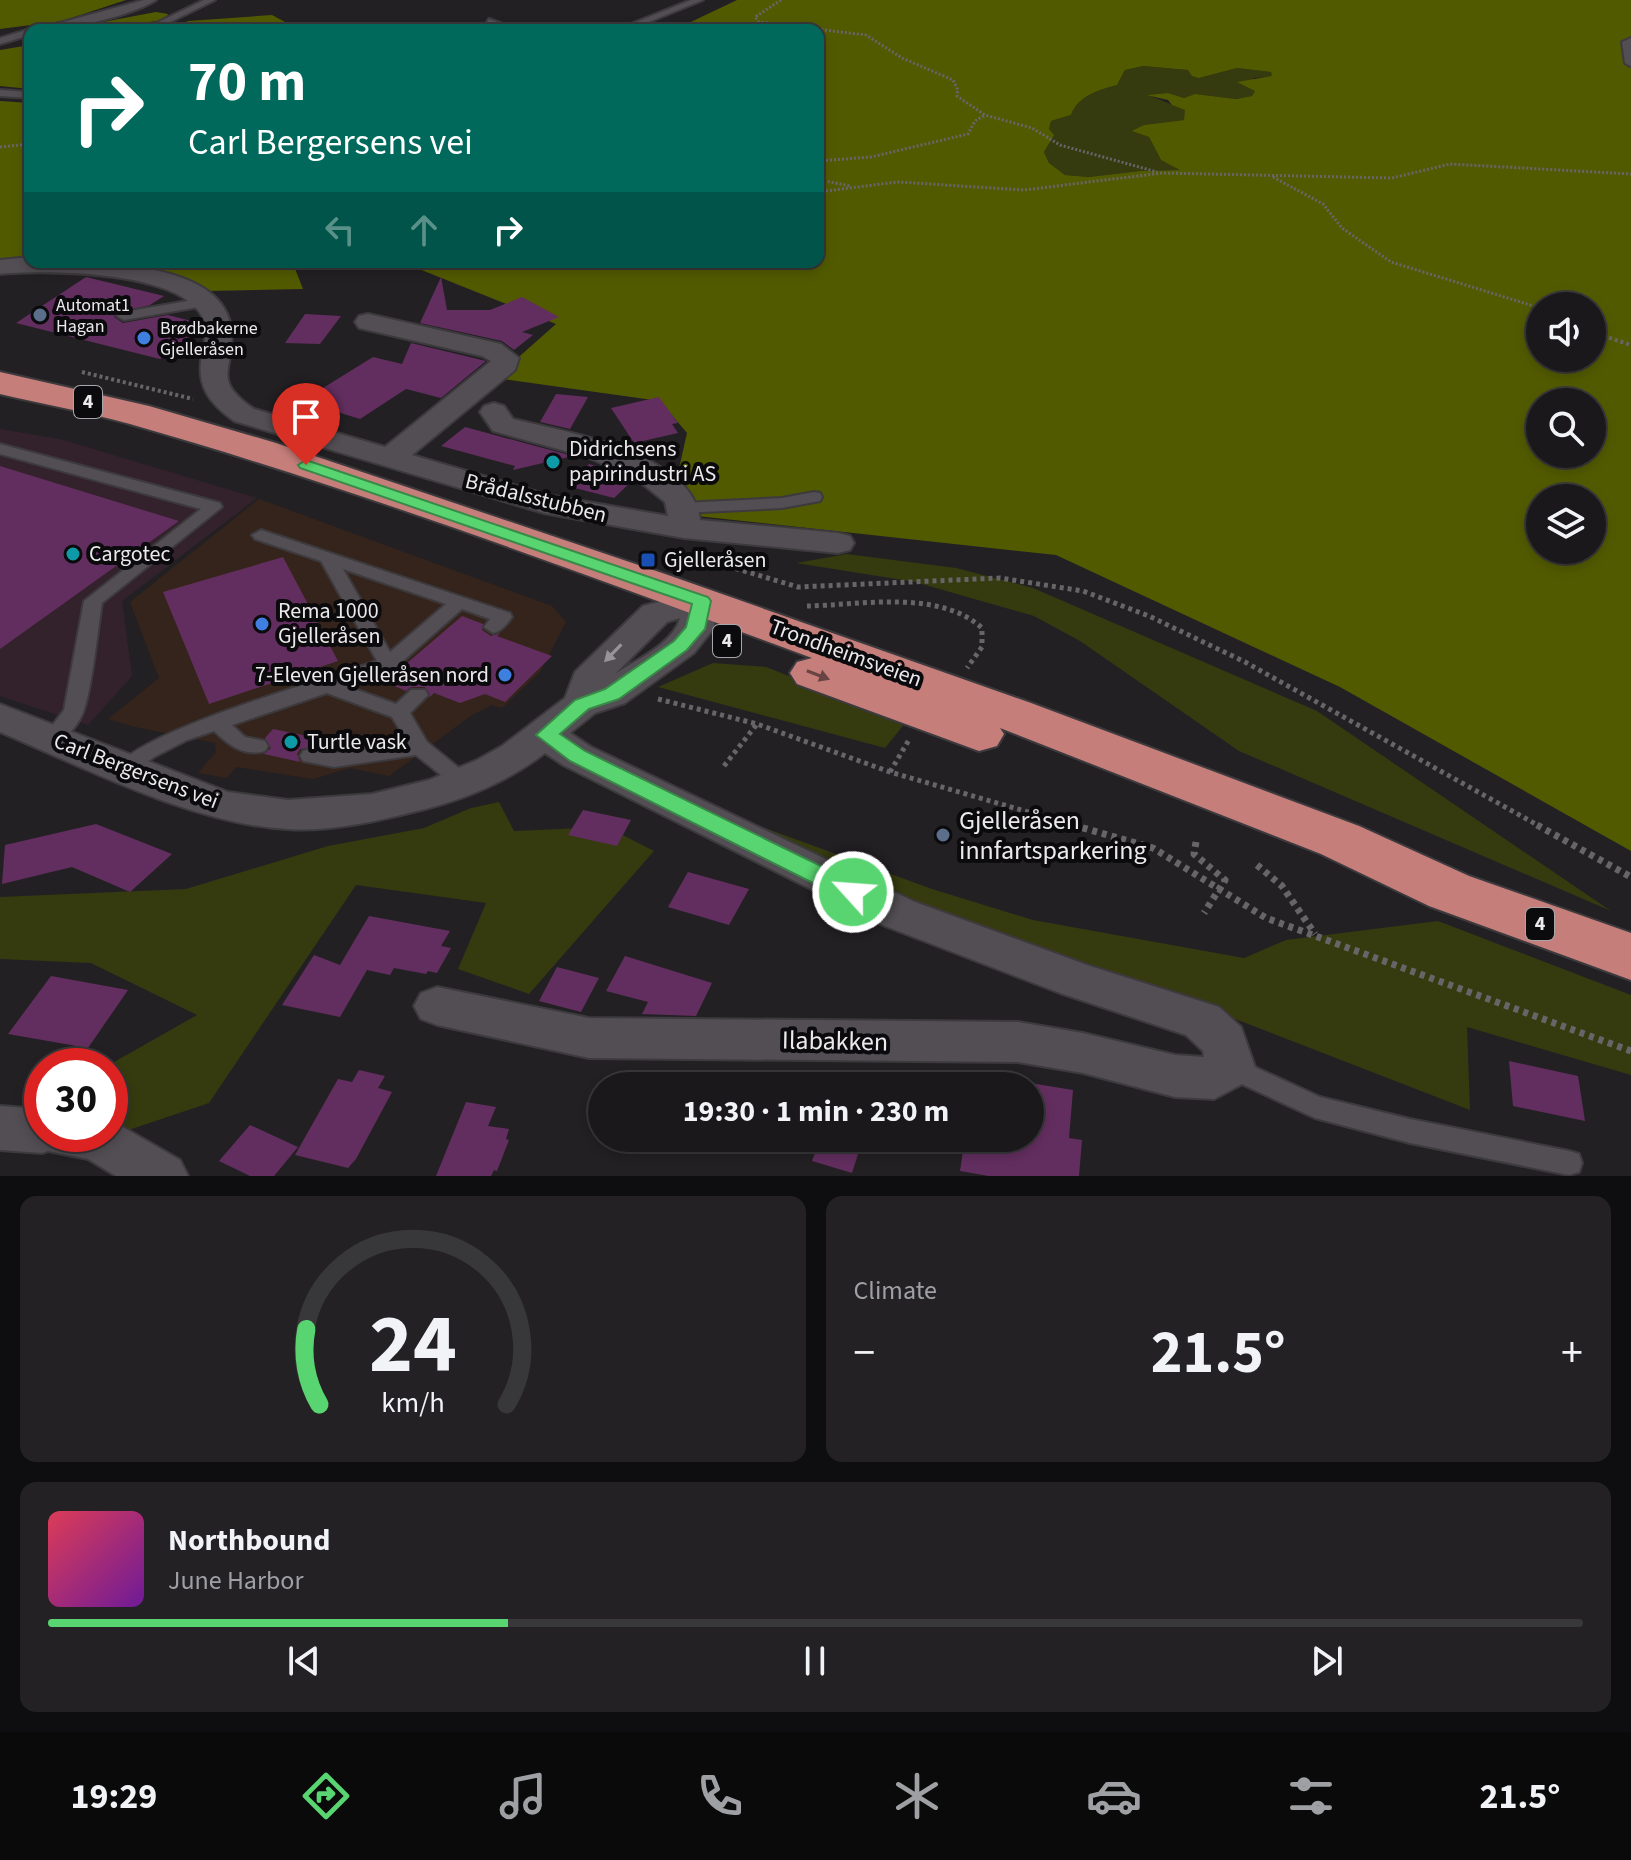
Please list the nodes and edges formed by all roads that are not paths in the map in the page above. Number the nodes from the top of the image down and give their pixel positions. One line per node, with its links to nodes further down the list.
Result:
1 (152, 0): 5 (lane)
2 (211, 0): 6 (lane)
3 (699, 0): 8 (lane)
4 (489, 22): 7 (lane)
5 (65, 24)
6 (160, 24)
7 (494, 24)
8 (637, 24)
9 (24, 34): 10 (lane)
10 (0, 41)
11 (1631, 41): 12 (lane)
12 (1630, 63)
13 (0, 93): 14 (lane)
14 (24, 95)
15 (24, 263): 16 (street)
16 (0, 267)
17 (88, 268): 18 (street)
18 (205, 302): 19 (lane); 25 (street, Brådalsstubben)
19 (124, 316)
20 (368, 322): 25 (street)
21 (0, 383): 32 (highway, Trondheimsveien / 4)
22 (0, 406): 32 (highway, Trondheimsveien / 4)
23 (494, 412): 27 (street)
24 (0, 449): 42 (lane)
25 (389, 459): 27 (street, Brådalsstubben)
26 (814, 497): 27 (lane)
27 (685, 530): 29 (street, Brådalsstubben)
28 (261, 535): 30 (lane)
29 (838, 543)
30 (328, 558): 31 (lane); 34 (lane)
31 (459, 602): 33 (lane); 34 (lane)
32 (684, 614): 37 (street, Carl Bergersens vei, one-way to 37); 37 (street, Carl Bergersens vei); 48 (highway, Trondheimsveien / 4)
33 (493, 627)
34 (388, 664): 35 (lane)
35 (327, 686): 38 (lane); 40 (lane)
36 (418, 695): 38 (lane)
37 (582, 704): 41 (street, Carl Bergersens vei)
38 (399, 712): 44 (lane)
39 (0, 717): 42 (street, Carl Bergersens vei)
40 (218, 723): 43 (lane); 46 (lane)
41 (546, 735): 47 (street, Carl Bergersens vei); 50 (street)
42 (52, 739): 46 (street, Carl Bergersens vei)
43 (249, 744)
44 (420, 747): 45 (lane); 47 (lane)
45 (310, 756)
46 (125, 769): 47 (street, Carl Bergersens vei)
47 (463, 782)
48 (1631, 957)
49 (437, 1006): 50 (street, Ilabakken)
50 (1231, 1067): 54 (lane)
51 (0, 1128): 52 (street)
52 (24, 1130)
53 (120, 1152): 55 (street)
54 (1569, 1163)
55 (162, 1176)

